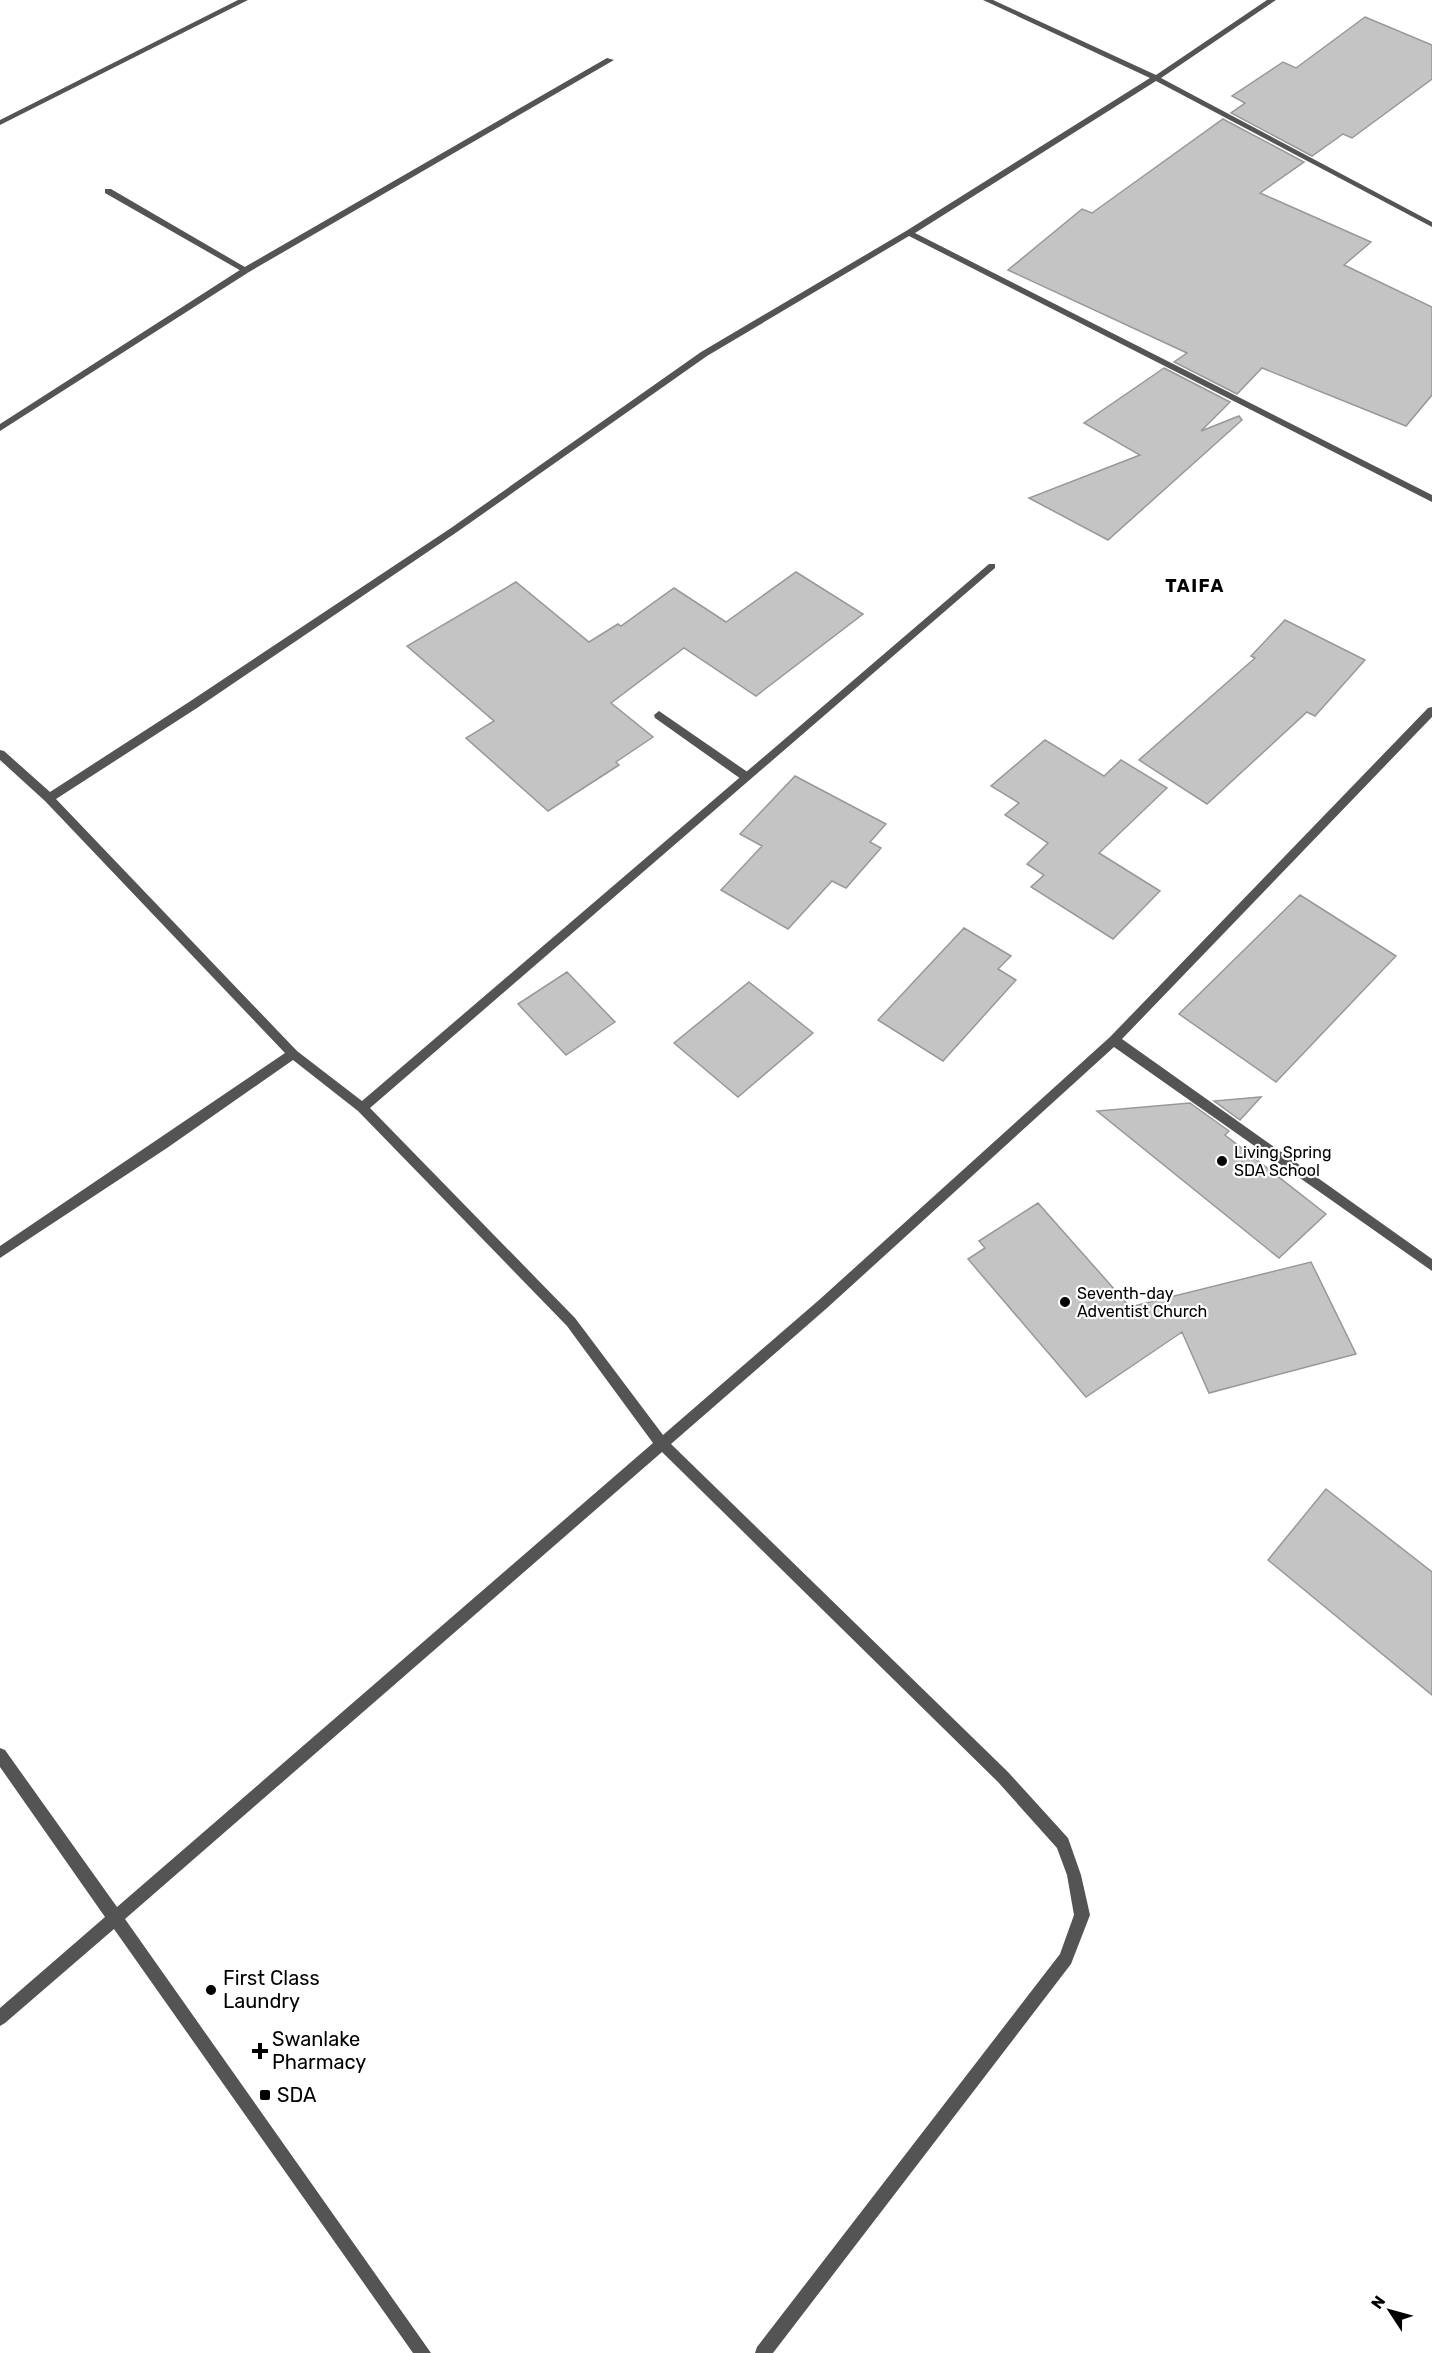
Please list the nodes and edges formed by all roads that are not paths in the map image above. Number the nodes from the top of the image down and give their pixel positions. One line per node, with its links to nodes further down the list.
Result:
1 (244, 0): 6 (street)
2 (987, 0): 5 (street)
3 (1272, 0): 5 (street)
4 (610, 60): 10 (street)
5 (1156, 78): 8 (street); 9 (street)
6 (0, 123)
7 (108, 191): 10 (street)
8 (1432, 225)
9 (909, 233): 12 (street); 18 (street)
10 (246, 270): 11 (street)
11 (0, 428)
12 (1432, 499)
13 (992, 566): 17 (street)
14 (1432, 711): 19 (street)
15 (659, 715): 17 (street)
16 (0, 754): 18 (street)
17 (745, 776): 21 (street)
18 (49, 798): 20 (street)
19 (1114, 1040): 23 (street); 24 (street)
20 (293, 1054): 21 (street); 22 (street)
21 (362, 1108): 24 (street)
22 (0, 1252)
23 (1432, 1266)
24 (662, 1444): 26 (street); 29 (street)
25 (0, 1755): 26 (street)
26 (114, 1919): 27 (street); 28 (street)
27 (0, 2018)
28 (423, 2353)
29 (763, 2353)

